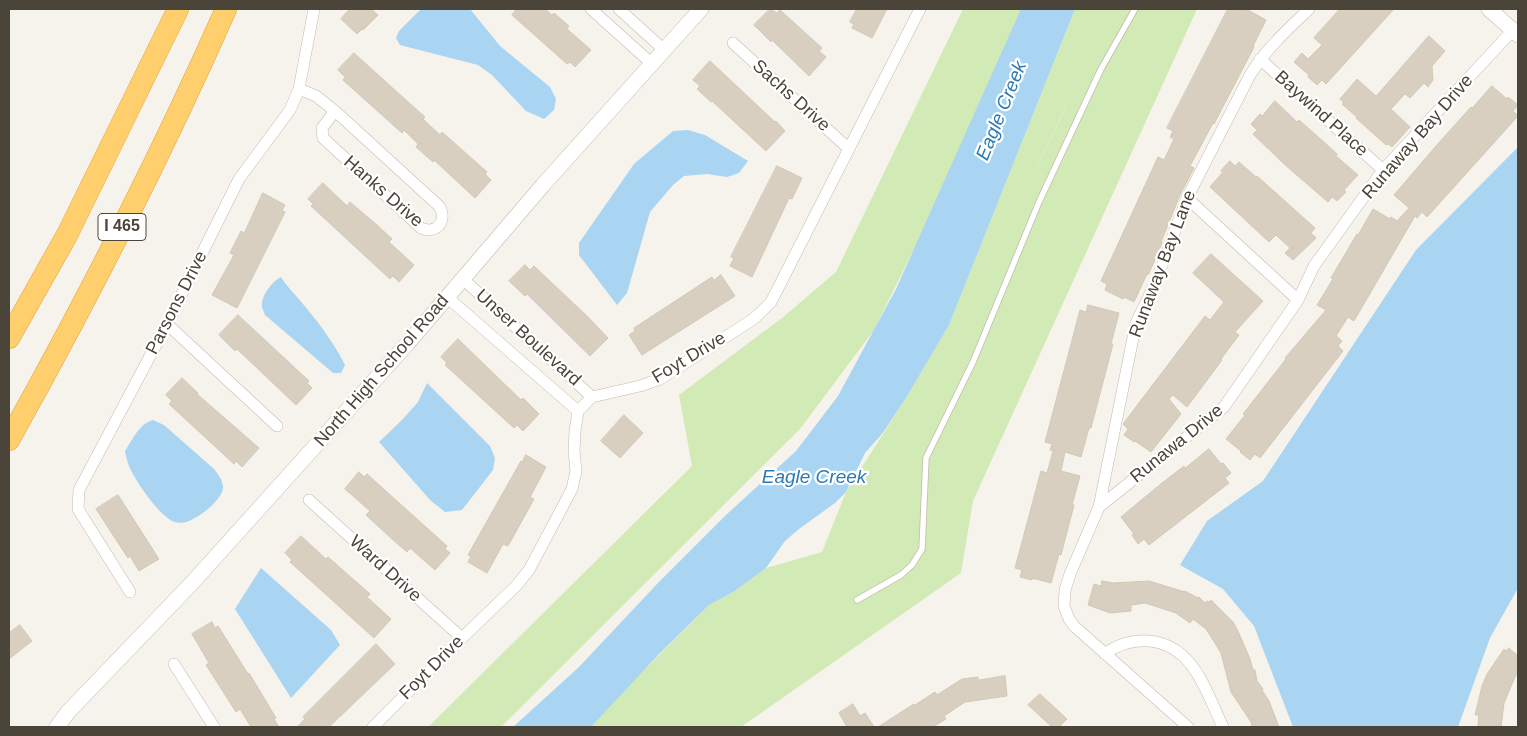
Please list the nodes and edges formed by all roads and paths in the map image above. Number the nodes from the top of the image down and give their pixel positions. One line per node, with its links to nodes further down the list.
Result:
1 (178, 9): 25 (highway, I 465)
2 (226, 9): 29 (highway, I 465)
3 (314, 9): 16 (street, Parsons Drive)
4 (591, 9): 15 (street)
5 (619, 9): 13 (street)
6 (700, 9): 13 (street, North High School Road)
7 (920, 9): 18 (street, Foyt Drive)
8 (1135, 9): 33 (lane)
9 (1309, 9): 14 (street, Runaway Bay Lane)
10 (1489, 9): 11 (street)
11 (1516, 32): 19 (street, Runaway Bay Drive)
12 (733, 42): 18 (street, Sachs Drive)
13 (664, 49): 15 (street, North High School Road)
14 (1260, 59): 19 (street, Baywind Place); 20 (street, Runaway Bay Lane)
15 (651, 63): 21 (street, North High School Road)
16 (299, 89): 17 (street, Hanks Drive); 24 (street, Parsons Drive)
17 (335, 111): 17 (street, Hanks Drive)
18 (849, 149): 26 (street, Foyt Drive)
19 (1383, 170): 23 (street, Runaway Bay Drive)
20 (1187, 198): 23 (street); 31 (street, Runaway Bay Lane)
21 (463, 279): 22 (street, North High School Road); 26 (street, Unser Boulevard)
22 (447, 297): 27 (street, Unser Boulevard); 37 (street, North High School Road)
23 (1298, 300): 31 (street, Runawa Drive)
24 (167, 324): 28 (street); 32 (street, Parsons Drive)
25 (9, 338)
26 (592, 397): 27 (street)
27 (578, 411): 34 (street, Foyt Drive)
28 (277, 426)
29 (9, 440)
30 (309, 500): 34 (street, Ward Drive)
31 (1099, 507): 35 (street, Runaway Bay Lane)
32 (130, 592)
33 (857, 600)
34 (462, 638): 39 (street, Foyt Drive)
35 (1105, 654): 40 (street); 41 (street)
36 (174, 664): 38 (street)
37 (57, 727)
38 (214, 727)
39 (373, 727)
40 (1188, 727)
41 (1223, 727)

